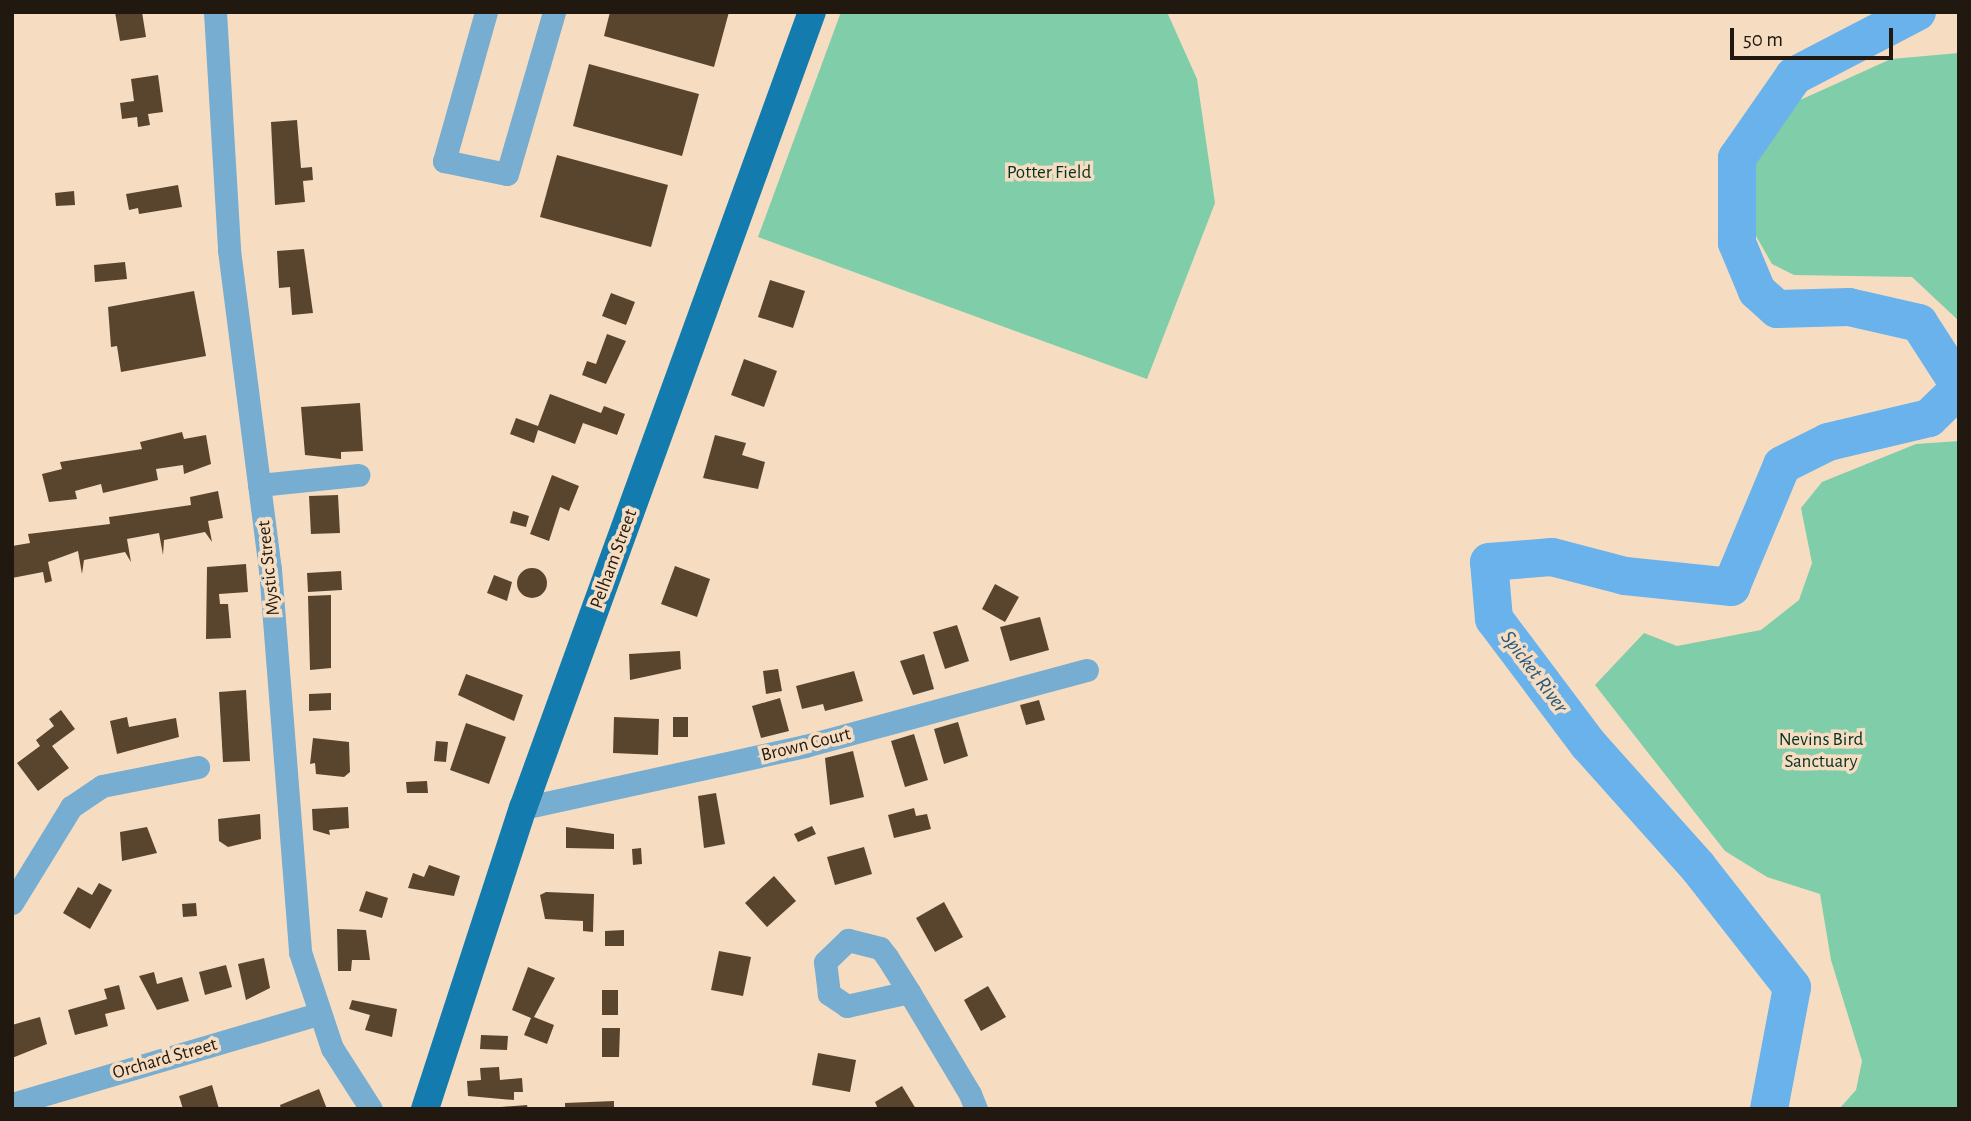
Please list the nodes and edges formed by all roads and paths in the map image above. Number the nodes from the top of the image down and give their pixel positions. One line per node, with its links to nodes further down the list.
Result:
1 (215, 12): 6 (street, Mystic Street)
2 (486, 12): 3 (street)
3 (554, 12)
4 (812, 12): 9 (main road, Pelham Street)
5 (358, 475): 6 (street)
6 (259, 485): 12 (street, Mystic Street)
7 (1087, 670): 9 (street, Brown Court)
8 (198, 767): 10 (street)
9 (523, 808): 15 (main road, Pelham Street)
10 (12, 903)
11 (909, 992): 16 (street)
12 (317, 1014): 13 (street, Orchard Street); 14 (street, Mystic Street)
13 (12, 1104)
14 (371, 1109)
15 (425, 1109)
16 (976, 1109)

